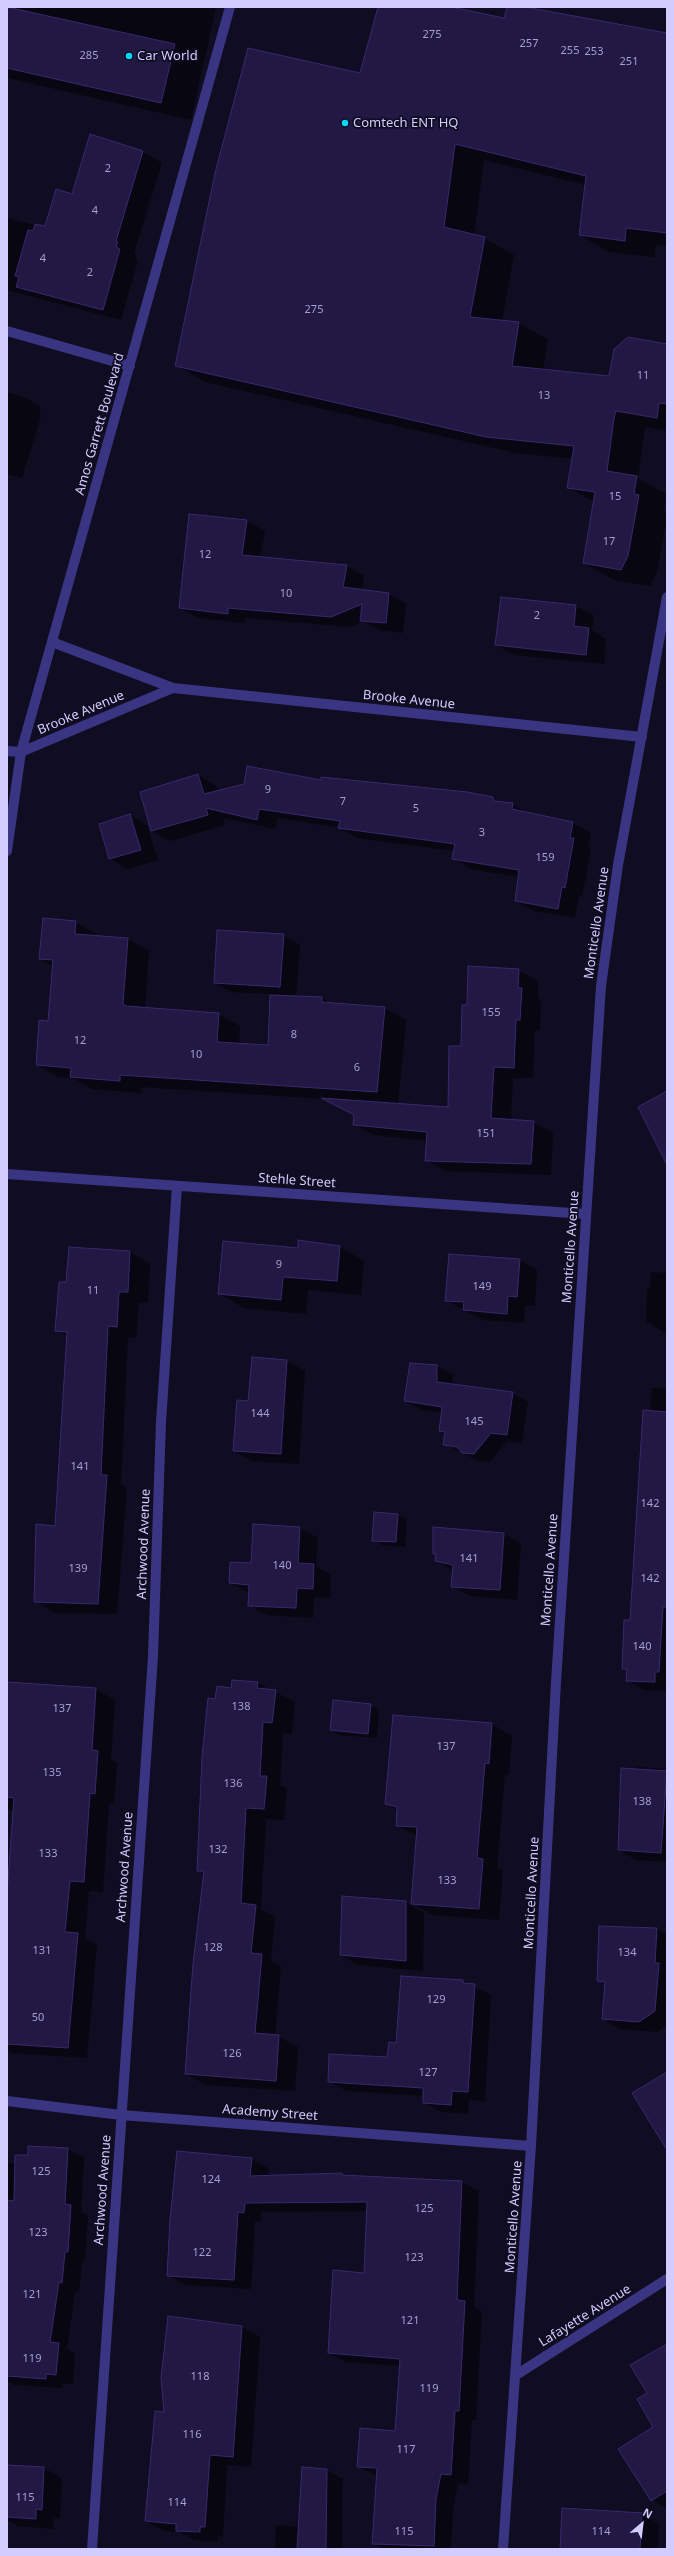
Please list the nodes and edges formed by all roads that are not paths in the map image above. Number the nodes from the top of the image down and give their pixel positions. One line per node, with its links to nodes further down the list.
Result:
1 (230, 7): 3 (street, Amos Garrett Boulevard)
2 (7, 331): 3 (street)
3 (130, 366): 5 (street, Amos Garrett Boulevard)
4 (667, 597): 7 (street, Monticello Avenue)
5 (52, 642): 6 (street, Brooke Avenue); 9 (street, Amos Garrett Boulevard)
6 (173, 688): 7 (street, Brooke Avenue); 9 (street, Brooke Avenue)
7 (642, 737): 13 (street, Monticello Avenue)
8 (7, 751): 9 (street)
9 (21, 752): 10 (street, Amos Garrett Boulevard)
10 (7, 851)
11 (7, 1174): 12 (street, Stehle Street)
12 (177, 1186): 13 (street, Stehle Street); 15 (street, Archwood Avenue)
13 (586, 1214): 16 (street, Monticello Avenue)
14 (7, 2102): 15 (street, Academy Street)
15 (121, 2115): 16 (street, Academy Street); 19 (street, Archwood Avenue)
16 (531, 2146): 18 (street, Monticello Avenue)
17 (667, 2279): 18 (street, Lafayette Avenue)
18 (516, 2375): 20 (street, Monticello Avenue)
19 (92, 2549)
20 (503, 2549)

